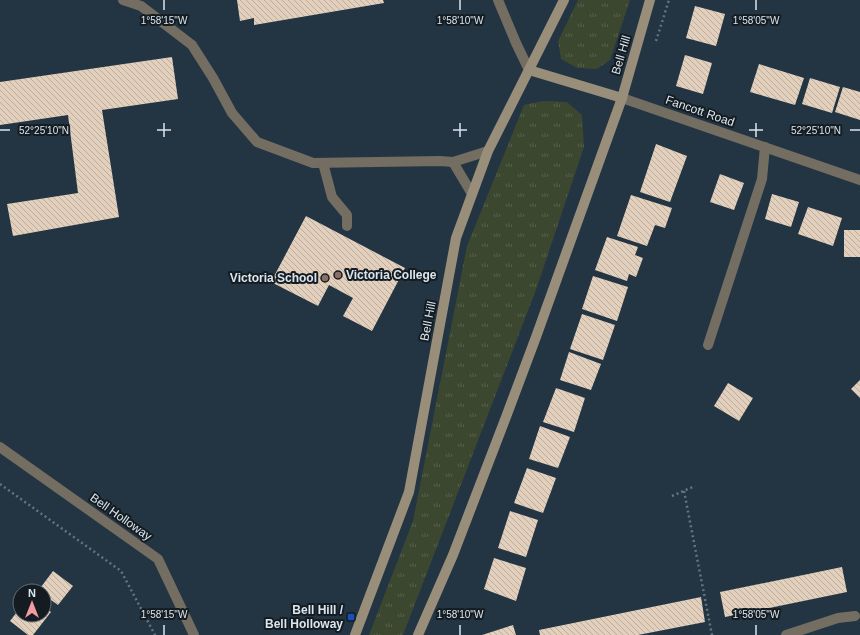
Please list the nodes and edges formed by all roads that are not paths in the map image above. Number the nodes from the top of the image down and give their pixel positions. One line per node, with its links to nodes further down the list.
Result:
1 (123, 0): 10 (street)
2 (498, 0): 5 (street)
3 (564, 0): 5 (main road, Bell Hill)
4 (650, 0): 6 (main road, Bell Hill)
5 (529, 70): 6 (main road); 8 (main road, Bell Hill)
6 (622, 98): 7 (street, Fancott Road); 16 (main road, Bell Hill)
7 (765, 147): 11 (street, Fancott Road); 14 (street)
8 (488, 151): 9 (street); 12 (main road, Bell Hill)
9 (454, 162): 10 (street); 12 (street)
10 (323, 163): 13 (street)
11 (860, 180)
12 (472, 194): 19 (main road, Bell Hill)
13 (347, 226)
14 (708, 345)
15 (0, 447): 18 (street, Bell Holloway)
16 (429, 610): 20 (main road, Bell Hill); 21 (main road, Bell Hill)
17 (854, 616): 22 (street)
18 (194, 635)
19 (355, 635)
20 (418, 635)
21 (422, 635)
22 (786, 635)

